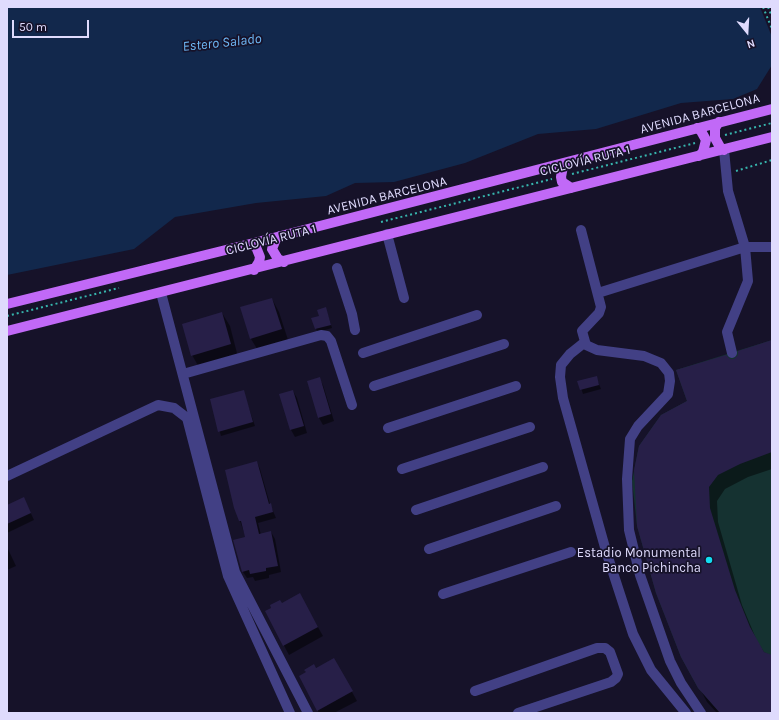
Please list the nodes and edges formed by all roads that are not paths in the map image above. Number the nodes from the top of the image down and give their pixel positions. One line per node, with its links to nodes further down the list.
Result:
1 (772, 108): 2 (main road, AVENIDA BARCELONA)
2 (719, 122): 3 (main road, AVENIDA BARCELONA); 5 (main road)
3 (697, 128): 5 (main road); 8 (main road, AVENIDA BARCELONA)
4 (772, 137): 6 (main road)
5 (710, 139): 6 (main road); 7 (main road)
6 (724, 150): 7 (main road); 18 (street)
7 (699, 156): 11 (main road)
8 (567, 163): 9 (main road, AVENIDA BARCELONA); 10 (main road)
9 (543, 169): 10 (main road); 15 (main road, AVENIDA BARCELONA)
10 (558, 177): 11 (main road); 12 (main road)
11 (571, 188): 12 (main road)
12 (550, 193): 14 (main road)
13 (581, 230): 23 (street)
14 (387, 234): 19 (main road); 24 (street)
15 (280, 236): 16 (main road, AVENIDA BARCELONA); 19 (main road)
16 (250, 244): 21 (main road); 25 (main road, AVENIDA BARCELONA)
17 (772, 246): 18 (street)
18 (745, 247): 23 (street); 32 (street)
19 (284, 262): 21 (main road)
20 (337, 268): 27 (street)
21 (254, 270): 22 (main road)
22 (161, 293): 28 (main road); 33 (street)
23 (598, 294): 29 (street)
24 (404, 298)
25 (7, 304)
26 (477, 315): 31 (street)
27 (355, 330)
28 (7, 331)
29 (585, 342): 51 (street); 52 (street)
30 (504, 344): 34 (street)
31 (363, 353)
32 (732, 353)
33 (184, 374): 36 (street); 49 (street)
34 (374, 386)
35 (516, 386): 38 (street)
36 (352, 405)
37 (530, 427): 40 (street)
38 (388, 428)
39 (543, 467): 43 (street)
40 (402, 469)
41 (7, 476): 48 (street)
42 (556, 506): 44 (street)
43 (416, 510)
44 (429, 549)
45 (571, 552): 46 (street)
46 (443, 594)
47 (475, 692): 50 (street)
48 (290, 713)
49 (308, 713)
50 (518, 713)
51 (686, 713)
52 (701, 713)

